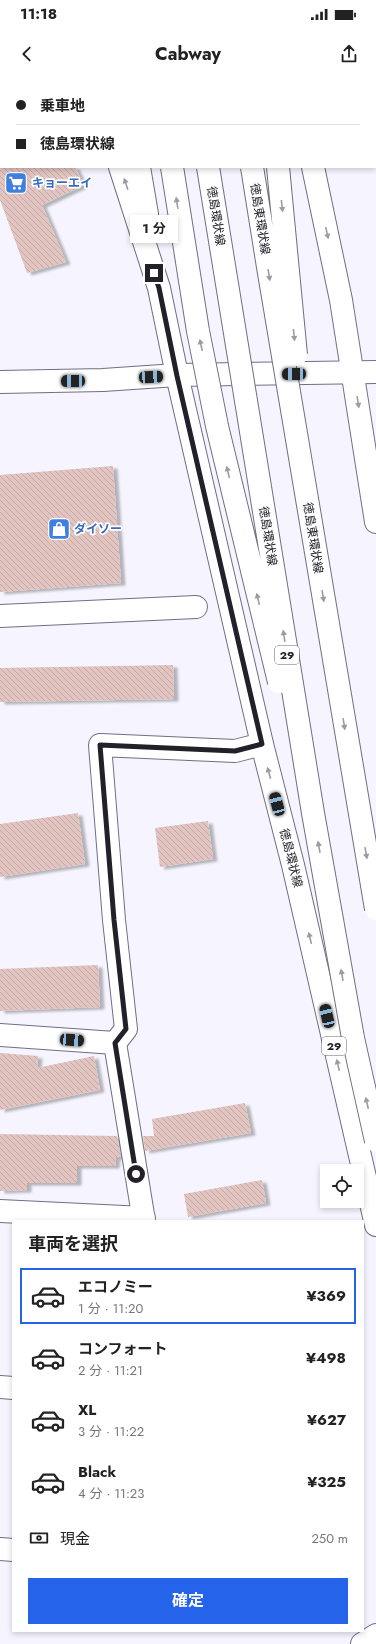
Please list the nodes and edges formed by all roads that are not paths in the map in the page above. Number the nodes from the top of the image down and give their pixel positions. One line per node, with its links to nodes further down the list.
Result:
1 (120, 168): 8 (main road, 徳島環状線 / 29, one-way to 1)
2 (139, 168): 8 (main road, 29)
3 (172, 168): 18 (main road, one-way to 3, bridge)
4 (208, 168): 18 (main road, 徳島環状線 / 29, one-way to 4, bridge)
5 (252, 168): 14 (main road, 徳島東環状線, one-way to 14, bridge)
6 (278, 168): 14 (main road, one-way to 14, bridge)
7 (313, 168): 9 (main road, one-way to 9)
8 (159, 288): 11 (main road, 徳島環状線 / 29)
9 (353, 372): 10 (main road); 11 (main road); 13 (main road, one-way to 13)
10 (376, 372)
11 (177, 376): 12 (main road); 17 (main road, 徳島環状線 / 29)
12 (0, 382)
13 (376, 522)
14 (316, 552): 19 (main road, 徳島東環状線, one-way to 19, bridge)
15 (196, 607): 16 (main road)
16 (0, 616)
17 (262, 744): 21 (main road); 25 (main road, 徳島環状線 / 29, one-way to 17)
18 (313, 813): 22 (main road, 徳島環状線 / 29, one-way to 18, bridge)
19 (376, 909)
20 (0, 1036): 21 (main road)
21 (115, 1043): 24 (main road)
22 (376, 1141)
23 (0, 1211): 24 (main road)
24 (144, 1219)
25 (376, 1226)
26 (0, 1387): 27 (main road)
27 (12, 1388)
28 (0, 1549): 29 (main road)
29 (12, 1550)
30 (376, 1635): 31 (main road)
31 (362, 1644)

